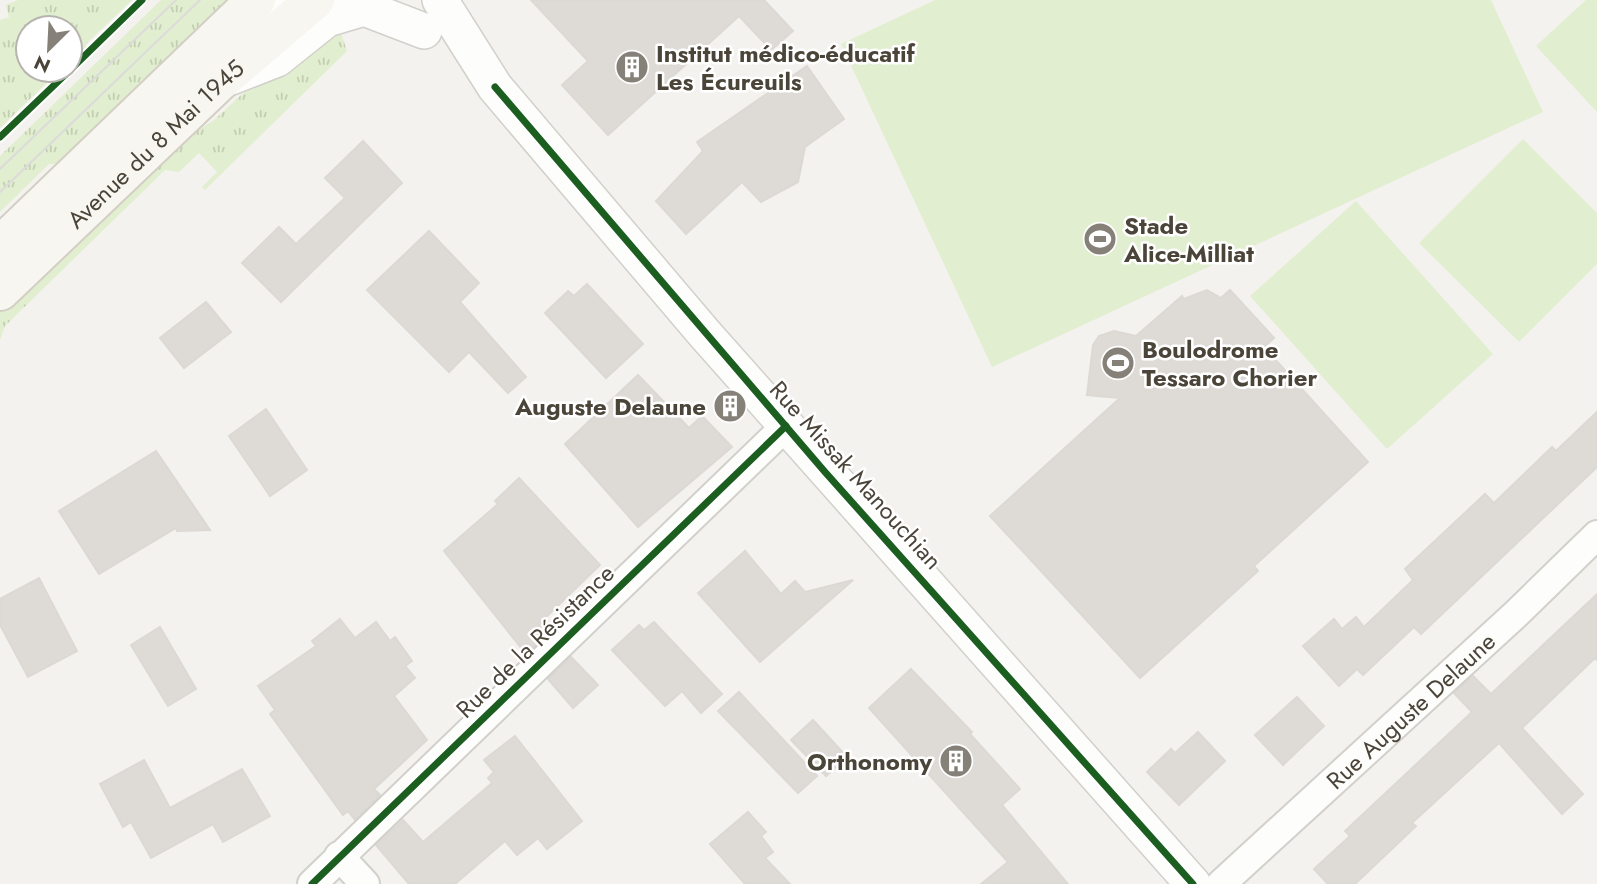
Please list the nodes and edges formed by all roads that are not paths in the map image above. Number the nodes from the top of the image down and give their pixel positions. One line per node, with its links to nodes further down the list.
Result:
1 (256, 0): 8 (main road, Avenue du 8 Mai 1945)
2 (284, 0): 6 (street)
3 (315, 0): 6 (main road, Avenue du 8 Mai 1945)
4 (396, 0): 5 (street, Rue Missak Manouchian)
5 (434, 7): 6 (street); 7 (street, Rue Missak Manouchian); 7 (street, Rue Missak Manouchian)
6 (219, 82): 9 (main road, Avenue du 8 Mai 1945)
7 (495, 88): 10 (street, Rue Missak Manouchian)
8 (0, 246)
9 (0, 291)
10 (786, 426): 12 (street, Rue de la Résistance); 15 (street, Rue Missak Manouchian)
11 (1597, 535): 16 (street, Rue Auguste Delaune)
12 (339, 856): 13 (street, Rue de la Résistance); 14 (street)
13 (312, 884)
14 (365, 884)
15 (1192, 884)
16 (1221, 884)

